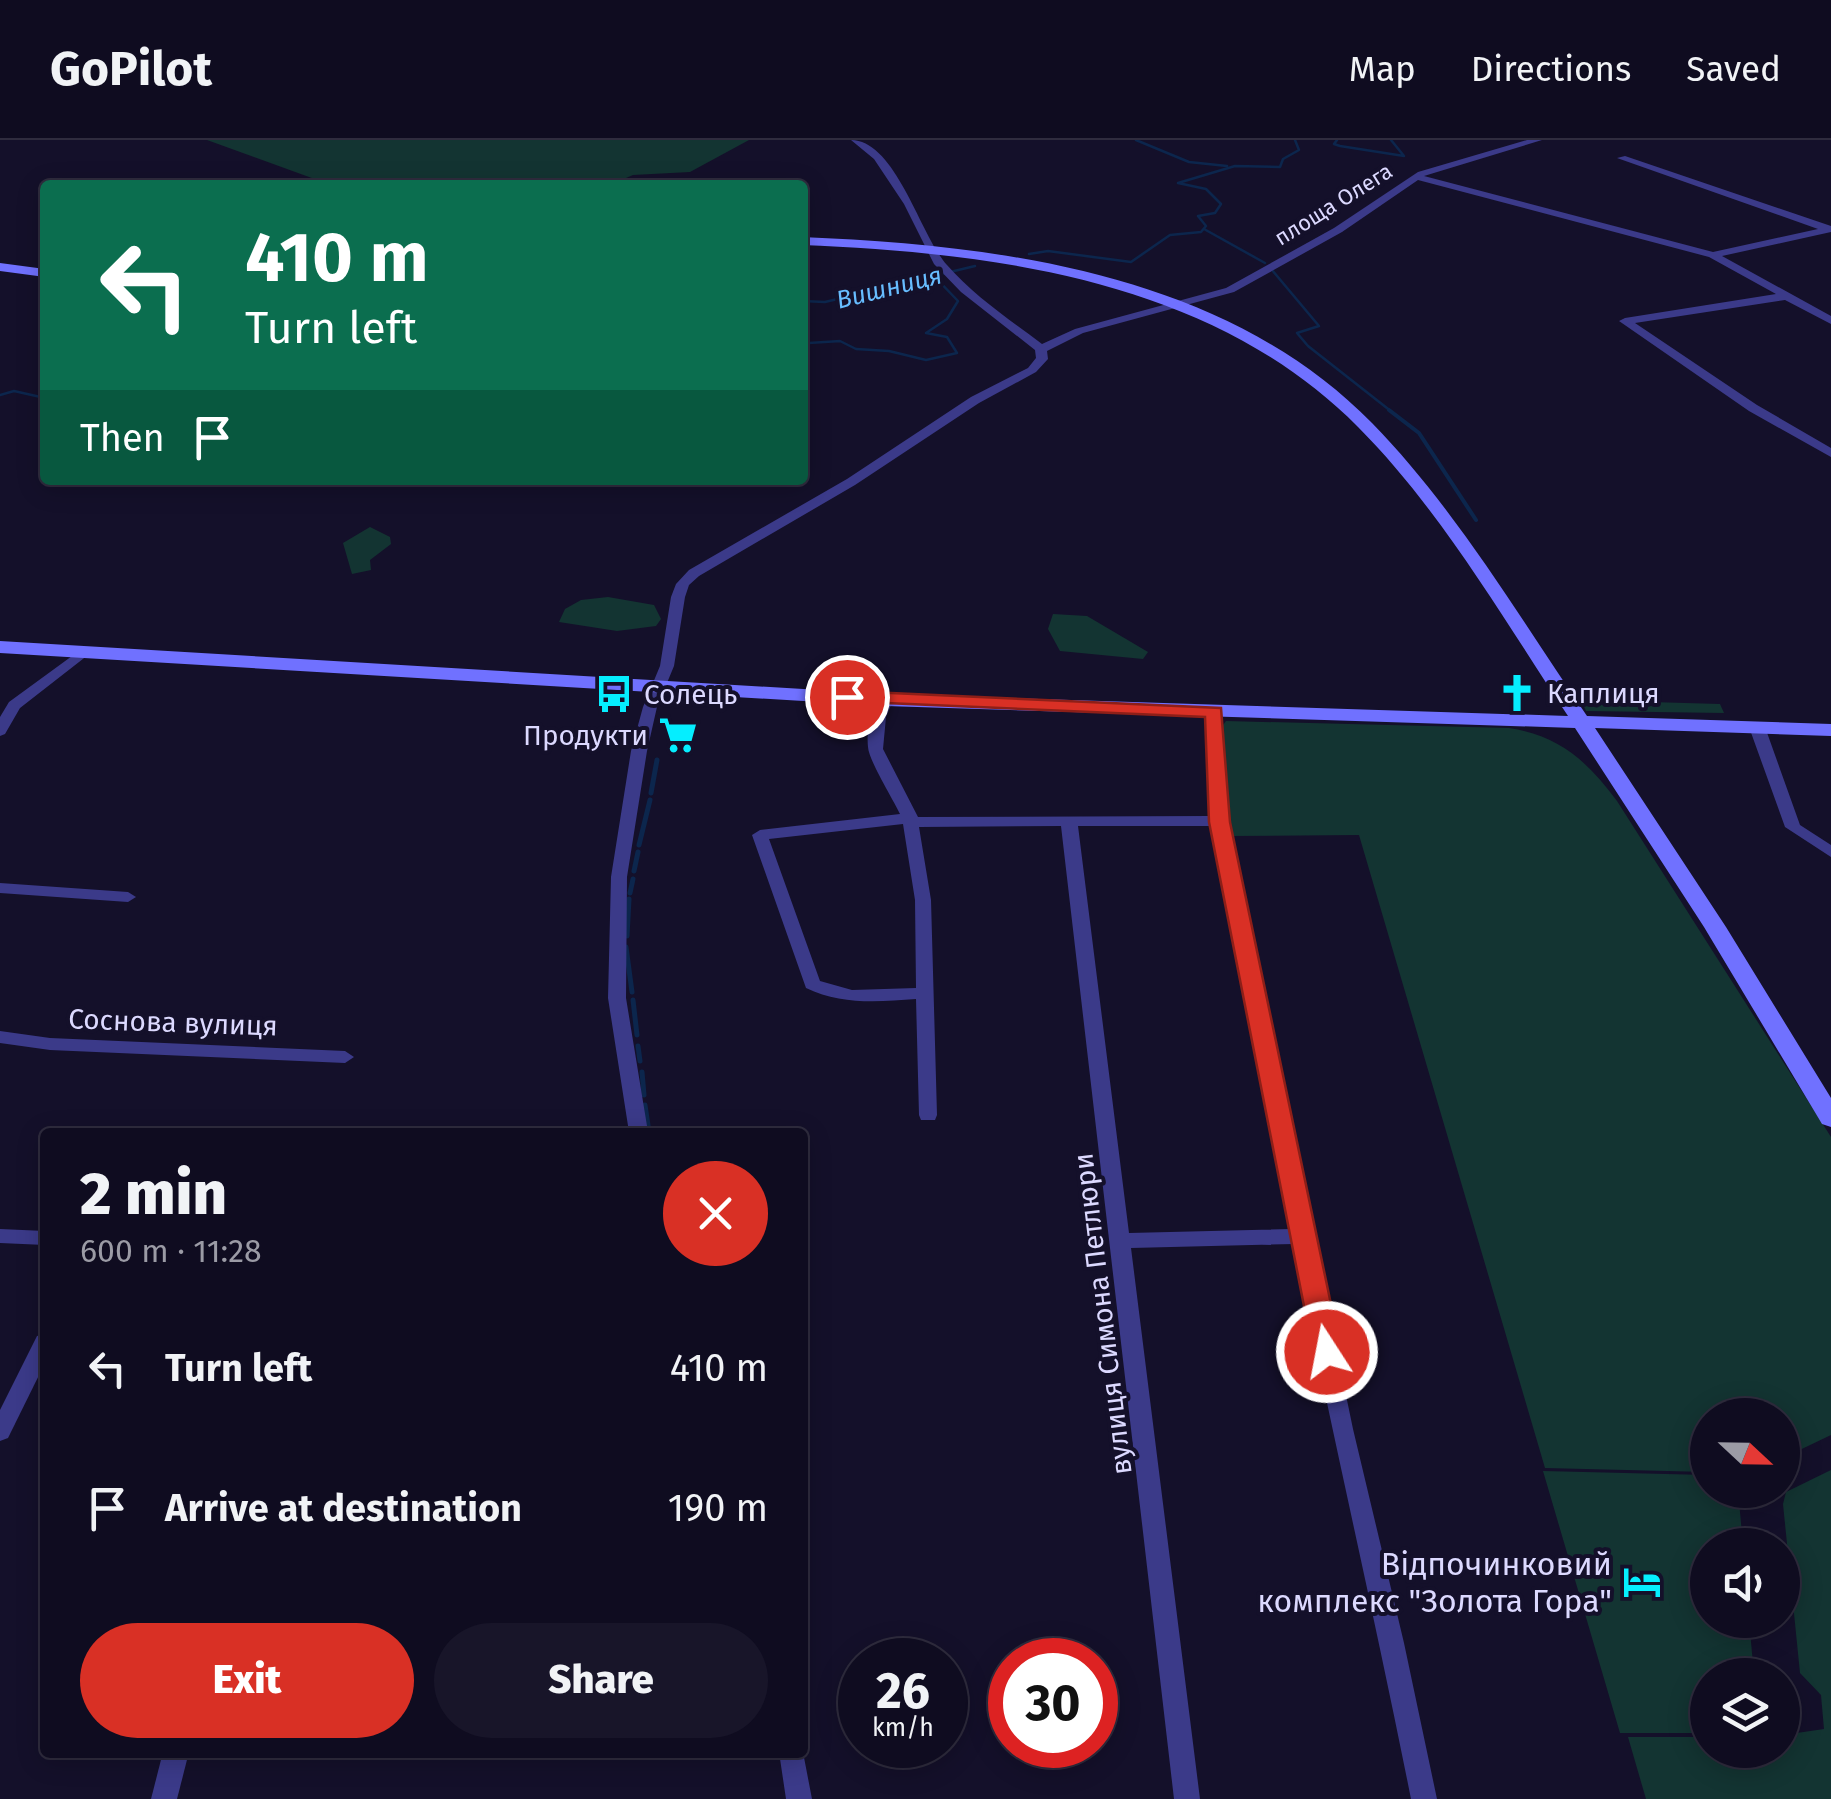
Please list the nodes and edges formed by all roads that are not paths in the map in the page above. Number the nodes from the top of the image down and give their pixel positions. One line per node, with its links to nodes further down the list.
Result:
1 (856, 140): 7 (street)
2 (1538, 140): 4 (street, площа Олега)
3 (1622, 158): 5 (street)
4 (1416, 176): 8 (street); 12 (street, площа Олега)
5 (1830, 229): 8 (street)
6 (808, 241): 7 (main road)
7 (930, 248): 12 (main road); 14 (street)
8 (1713, 255): 11 (street)
9 (0, 267): 10 (main road)
10 (40, 272)
11 (1787, 296): 13 (street); 15 (street)
12 (1176, 307): 14 (street, площа Олега); 22 (main road)
13 (1831, 320)
14 (1041, 348): 18 (street)
15 (1831, 454)
16 (0, 646): 17 (main road)
17 (83, 652): 18 (main road); 26 (street)
18 (659, 686): 19 (main road); 39 (street)
19 (886, 700): 20 (main road); 28 (street)
20 (1214, 712): 21 (main road); 30 (street)
21 (1520, 722): 22 (main road); 27 (main road)
22 (1583, 724): 23 (main road); 27 (main road)
23 (1655, 724): 24 (main road); 27 (main road)
24 (1757, 727): 25 (main road); 31 (street)
25 (1831, 730)
26 (0, 732)
27 (1617, 776): 38 (main road)
28 (911, 820): 29 (street); 34 (street); 34 (street)
29 (1069, 822): 30 (street); 43 (street, вулиця Симона Петлюри)
30 (1219, 822): 41 (street)
31 (1831, 852)
32 (0, 888): 33 (street)
33 (128, 897)
34 (926, 992): 37 (street)
35 (0, 1037): 36 (street, Соснова вулиця)
36 (344, 1056)
37 (928, 1115)
38 (1831, 1118)
39 (637, 1128)
40 (0, 1236): 42 (street)
41 (1304, 1236): 43 (street); 51 (street)
42 (40, 1238)
43 (1118, 1241): 50 (street, вулиця Симона Петлюри)
44 (40, 1352): 45 (street)
45 (0, 1432)
46 (174, 1758): 48 (street)
47 (793, 1758): 49 (street)
48 (164, 1799)
49 (799, 1799)
50 (1186, 1799)
51 (1424, 1799)

